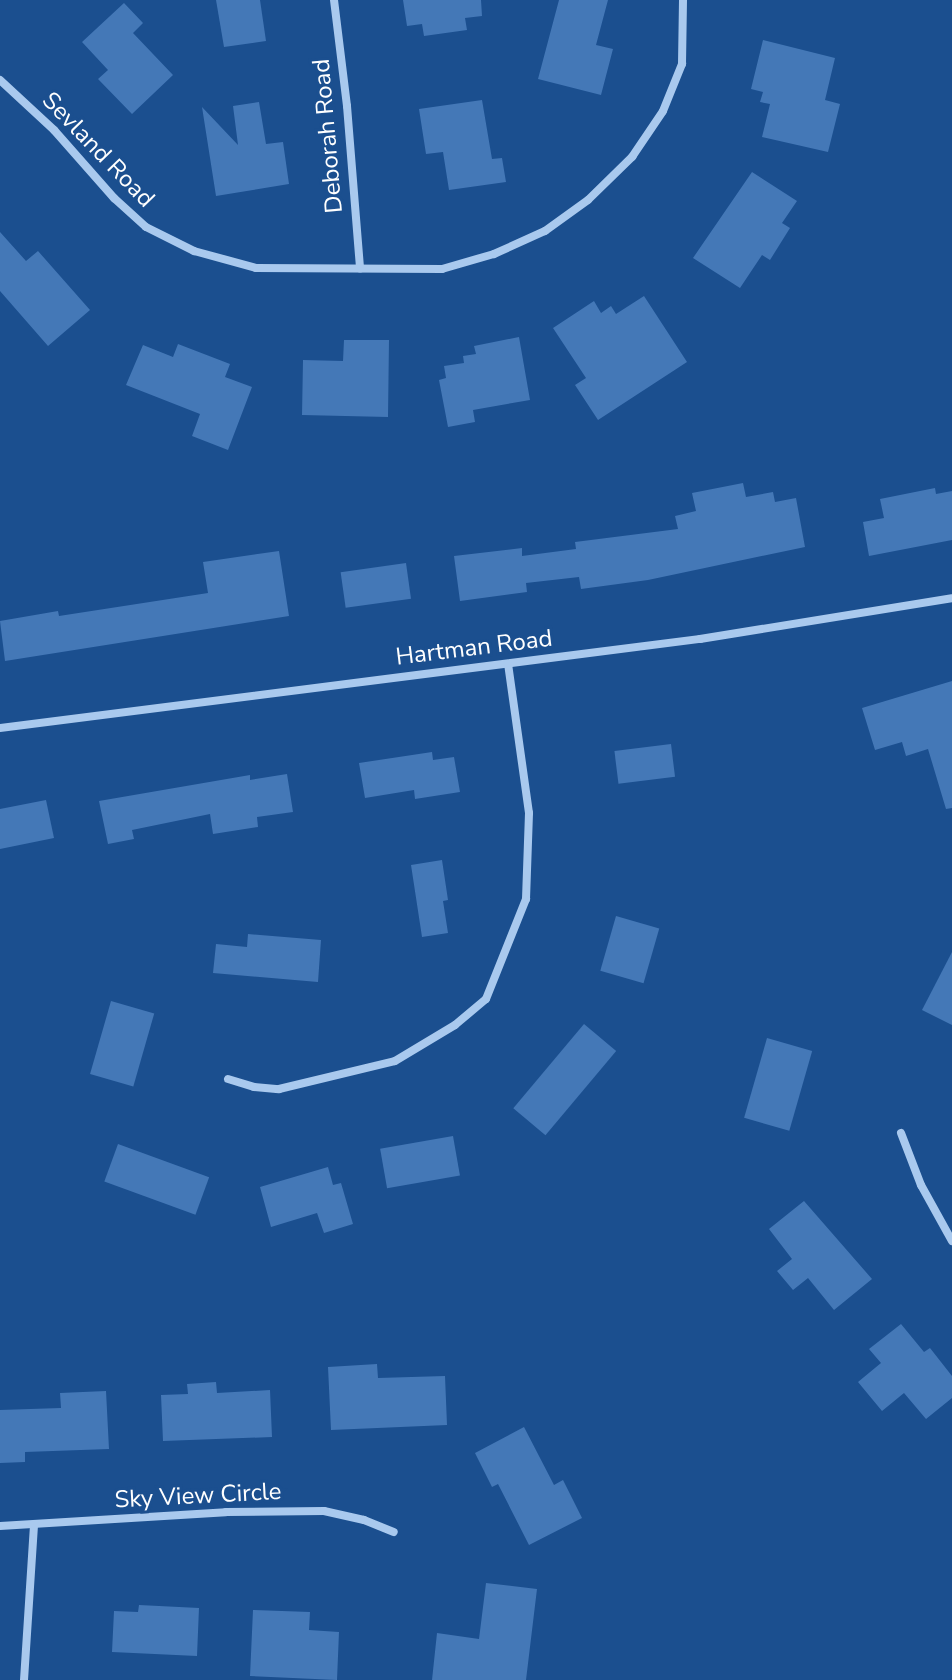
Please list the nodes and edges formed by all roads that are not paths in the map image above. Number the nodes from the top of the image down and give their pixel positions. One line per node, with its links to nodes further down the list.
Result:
1 (334, 0): 4 (street, Deborah Road)
2 (683, 0): 4 (street, Sevland Road)
3 (0, 80): 4 (street, Sevland Road)
4 (360, 268)
5 (952, 598): 6 (street, Hartman Road)
6 (508, 664): 7 (street, Hartman Road); 8 (street)
7 (0, 728)
8 (228, 1079)
9 (901, 1133): 10 (street)
10 (952, 1241)
11 (34, 1525): 12 (street, Sky View Circle); 13 (street, Sky View Circle); 14 (street)
12 (0, 1526)
13 (394, 1532)
14 (24, 1680)

